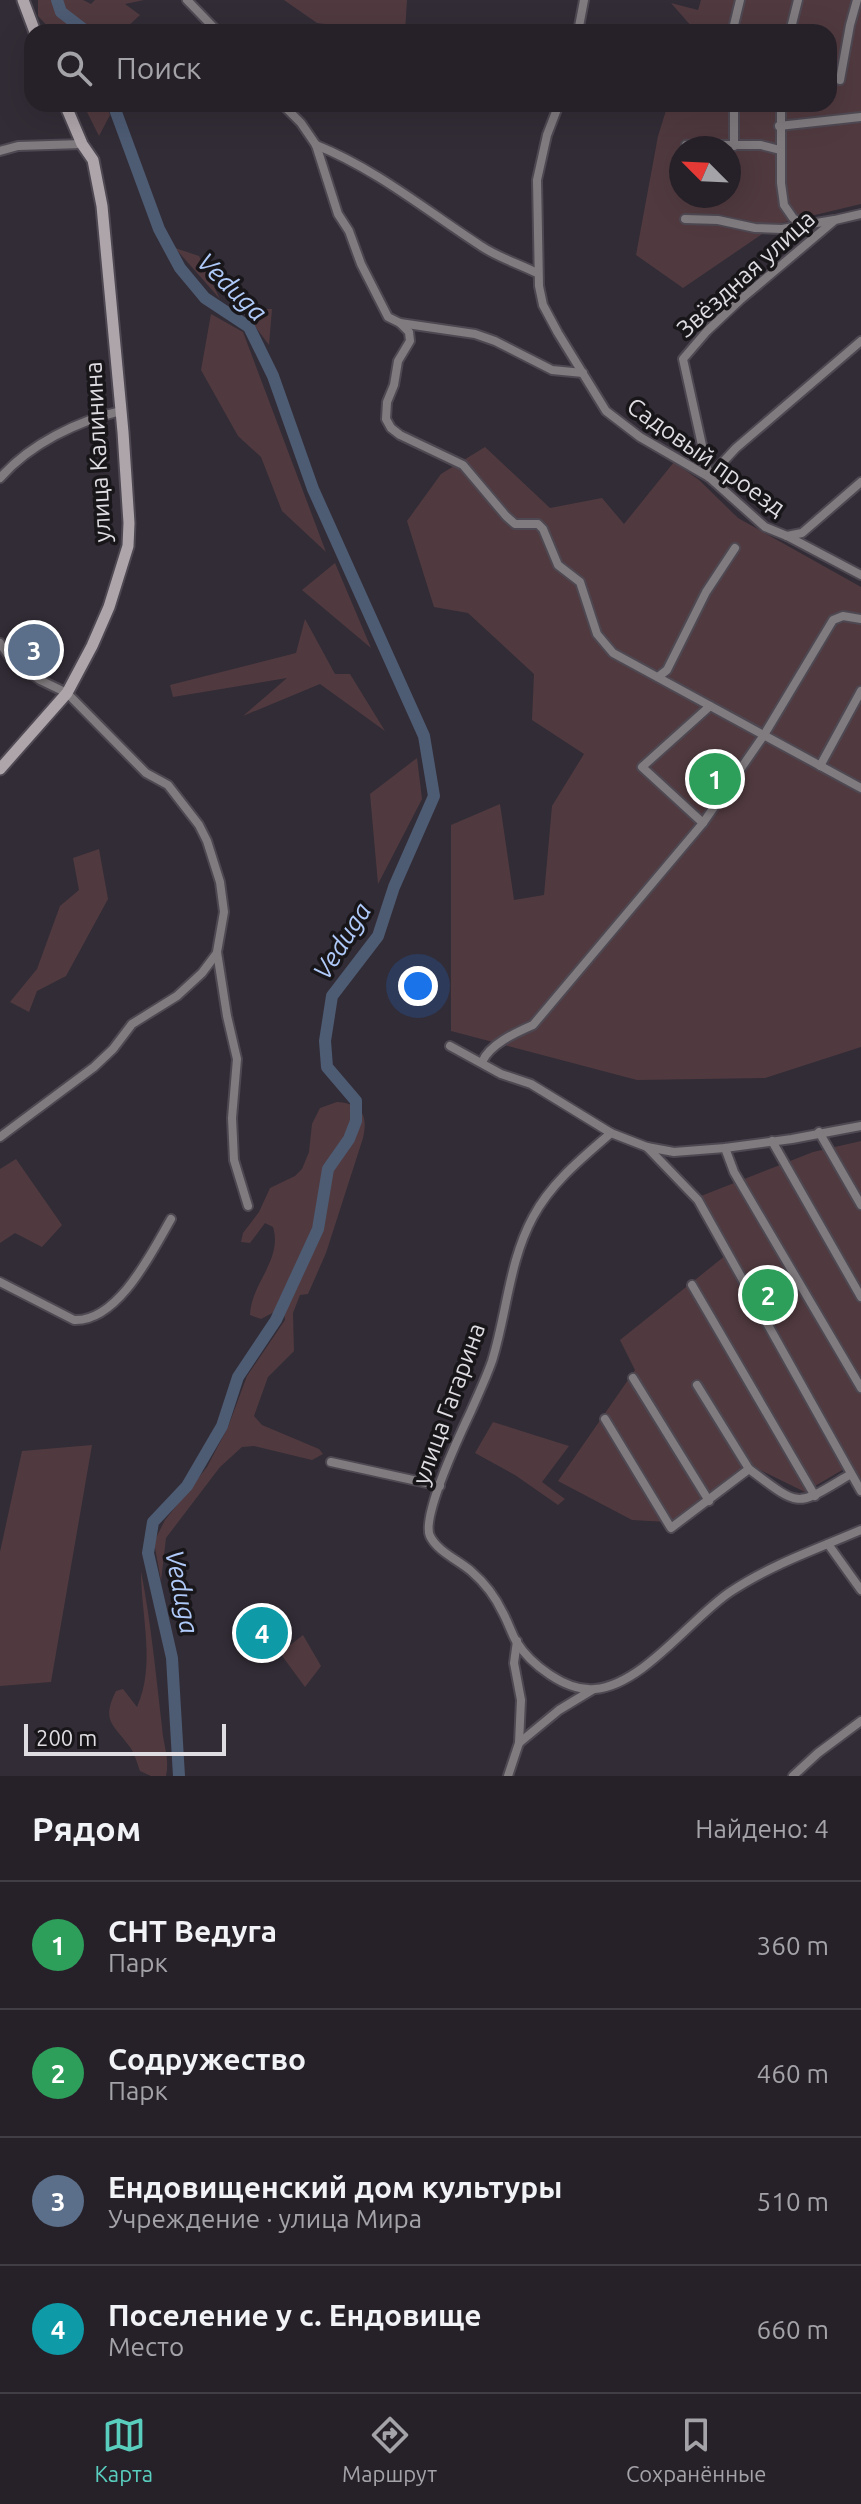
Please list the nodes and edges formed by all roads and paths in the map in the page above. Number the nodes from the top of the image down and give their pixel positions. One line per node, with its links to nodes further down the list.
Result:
1 (23, 0): 7 (street)
2 (187, 0): 8 (street)
3 (584, 0): 9 (street)
4 (740, 0): 10 (street)
5 (798, 0): 11 (street)
6 (857, 0): 12 (street)
7 (32, 24)
8 (210, 24)
9 (580, 24)
10 (734, 24)
11 (792, 24)
12 (840, 80)
13 (68, 112): 21 (street, улица Калинина)
14 (290, 112): 22 (street)
15 (556, 112): 30 (street, Садовый проезд)
16 (734, 112): 20 (street)
17 (780, 112): 19 (street)
18 (861, 117): 19 (street)
19 (779, 126): 24 (street)
20 (734, 136)
21 (82, 144): 25 (street); 34 (street, улица Калинина)
22 (316, 145): 30 (street); 31 (street)
23 (741, 146): 24 (street)
24 (780, 150): 29 (street)
25 (0, 151)
26 (861, 214): 28 (street, Звёздная улица)
27 (685, 219): 29 (street)
28 (835, 220): 29 (street); 35 (street, Звёздная улица)
29 (802, 224)
30 (537, 273): 33 (street, Садовый проезд)
31 (400, 323): 33 (street); 43 (street)
32 (861, 341): 35 (street)
33 (583, 373): 35 (street, Садовый проезд)
34 (121, 411): 36 (street); 45 (street, улица Калинина)
35 (709, 477): 38 (street, Садовый проезд)
36 (0, 478)
37 (861, 482): 38 (street)
38 (787, 536): 40 (street, Садовый проезд)
39 (735, 548): 43 (street)
40 (861, 575)
41 (861, 619): 47 (street)
42 (0, 643): 45 (street)
43 (658, 677): 46 (street)
44 (861, 691): 48 (street)
45 (67, 693): 49 (street, улица Калинина); 52 (street)
46 (710, 706): 47 (street); 51 (street)
47 (764, 735): 48 (street); 51 (street)
48 (820, 766): 50 (street)
49 (0, 769)
50 (861, 788)
51 (703, 823): 54 (street)
52 (217, 952): 58 (street); 63 (street)
53 (450, 1046): 54 (street)
54 (482, 1062): 57 (street)
55 (861, 1126): 56 (street)
56 (819, 1132): 59 (street); 62 (street)
57 (611, 1133): 60 (street); 75 (street, улица Гагарина)
58 (0, 1137)
59 (772, 1141): 61 (street); 67 (street)
60 (647, 1147): 61 (street); 74 (street)
61 (725, 1148): 70 (street)
62 (861, 1205)
63 (248, 1206)
64 (171, 1219): 65 (street)
65 (0, 1282)
66 (692, 1285): 77 (street)
67 (861, 1297)
68 (633, 1378): 78 (street)
69 (697, 1385): 73 (street)
70 (861, 1388)
71 (605, 1419): 78 (street)
72 (331, 1462): 75 (street)
73 (749, 1469): 77 (street); 78 (street)
74 (851, 1474): 76 (street); 77 (street)
75 (440, 1486): 82 (street, улица Гагарина)
76 (861, 1491)
77 (815, 1496)
78 (709, 1501)
79 (861, 1530): 80 (street)
80 (828, 1544): 81 (street); 83 (street)
81 (861, 1590)
82 (517, 1641): 83 (street, улица Гагарина); 85 (street, улица Гагарина)
83 (593, 1690): 85 (street)
84 (861, 1721): 87 (street)
85 (519, 1743): 86 (street, улица Гагарина)
86 (508, 1776)
87 (793, 1776)

